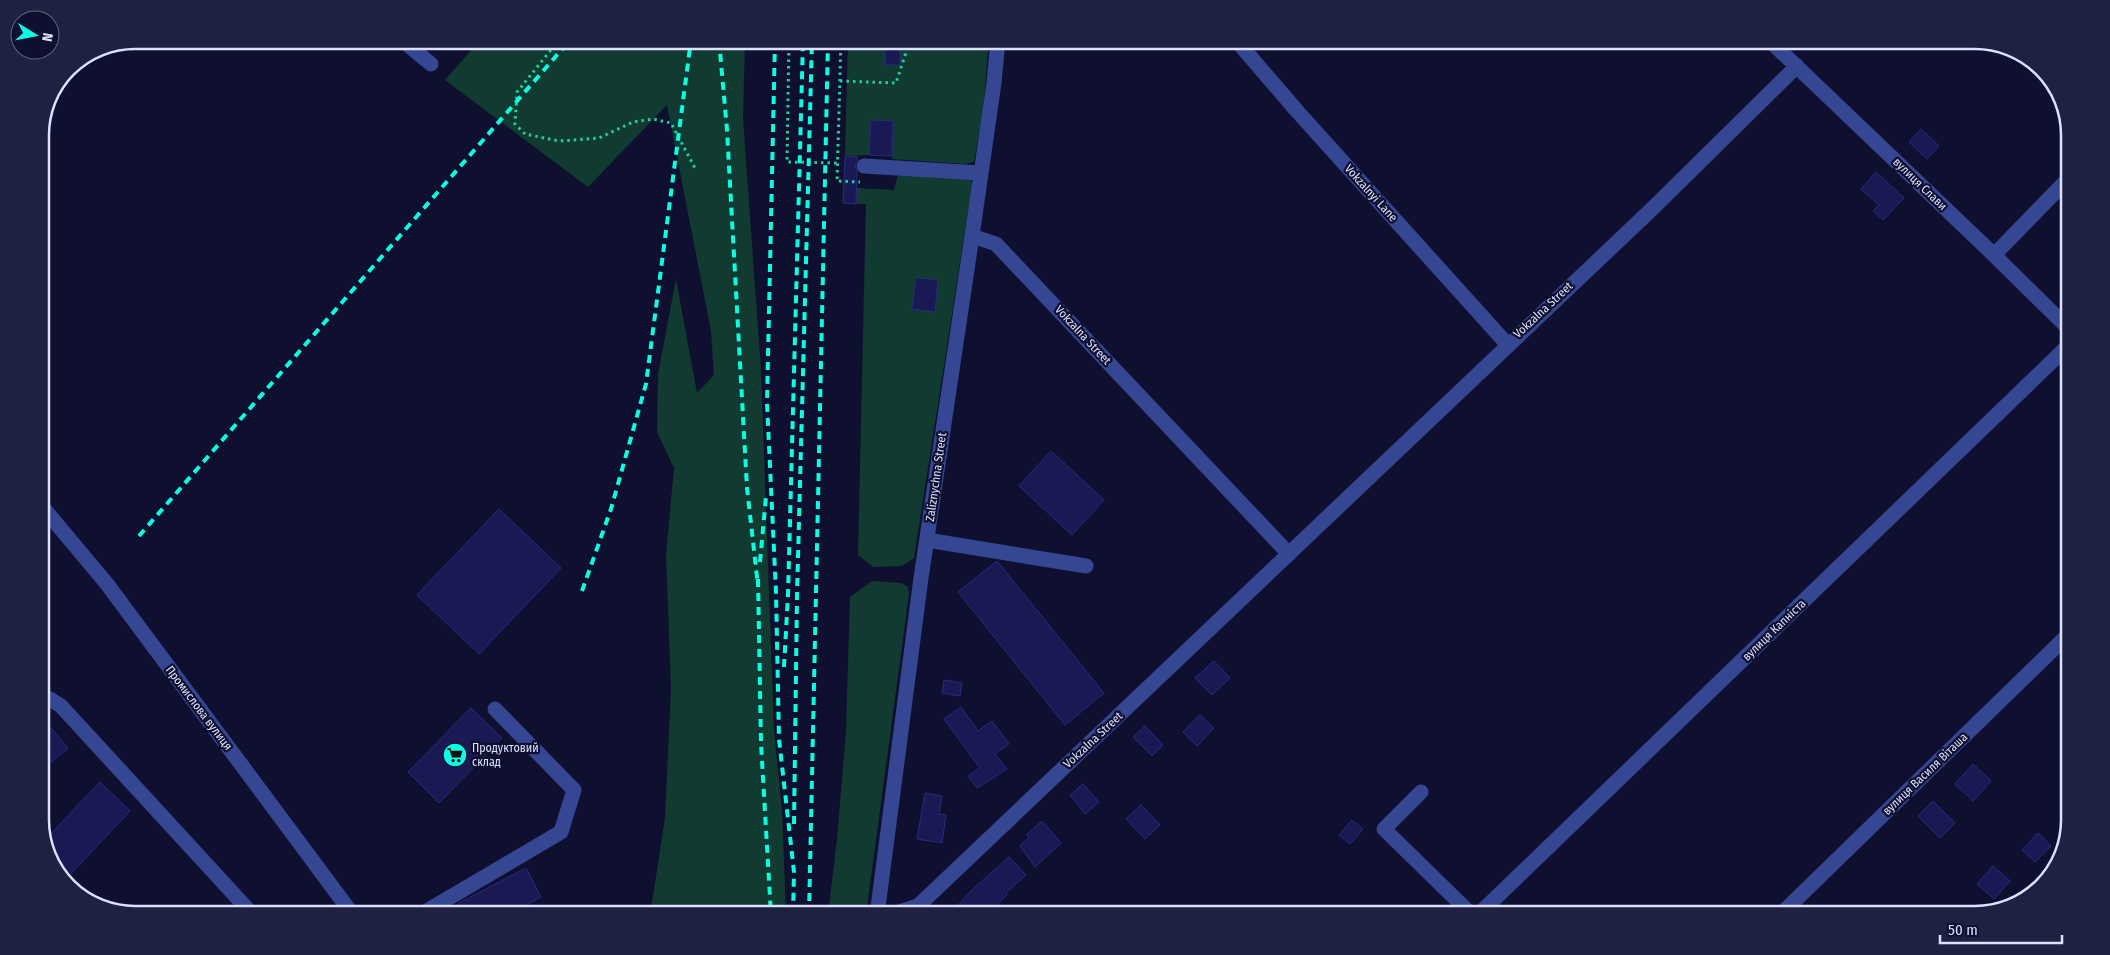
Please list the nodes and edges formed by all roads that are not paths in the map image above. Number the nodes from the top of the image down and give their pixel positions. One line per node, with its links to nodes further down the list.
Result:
1 (413, 49): 5 (street)
2 (997, 49): 8 (street, Zaliznychna Street)
3 (1244, 49): 13 (street, Vokzalnyi Lane)
4 (1779, 49): 6 (street, вулиця Слави)
5 (431, 64)
6 (1797, 66): 11 (street, вулиця Слави); 13 (street, Vokzalna Street)
7 (864, 166): 8 (street)
8 (980, 173): 10 (street, Zaliznychna Street)
9 (2061, 186): 11 (street)
10 (972, 236): 16 (street, Zaliznychna Street); 17 (street, Vokzalna Street)
11 (1994, 255): 12 (street, вулиця Слави)
12 (2061, 321)
13 (1507, 344): 17 (street, Vokzalna Street)
14 (2061, 353): 29 (street, вулиця Капніста)
15 (49, 515): 24 (street, Промислова вулиця)
16 (927, 540): 18 (street); 26 (street, Zaliznychna Street)
17 (1289, 554): 27 (street, Vokzalna Street)
18 (1086, 566)
19 (2061, 642): 30 (street, вулиця Василя Віташа)
20 (49, 699): 23 (street)
21 (495, 709): 25 (street)
22 (1421, 792): 28 (street)
23 (245, 906)
24 (346, 906)
25 (435, 906)
26 (878, 906)
27 (926, 906)
28 (1463, 906)
29 (1487, 906)
30 (1789, 906)

